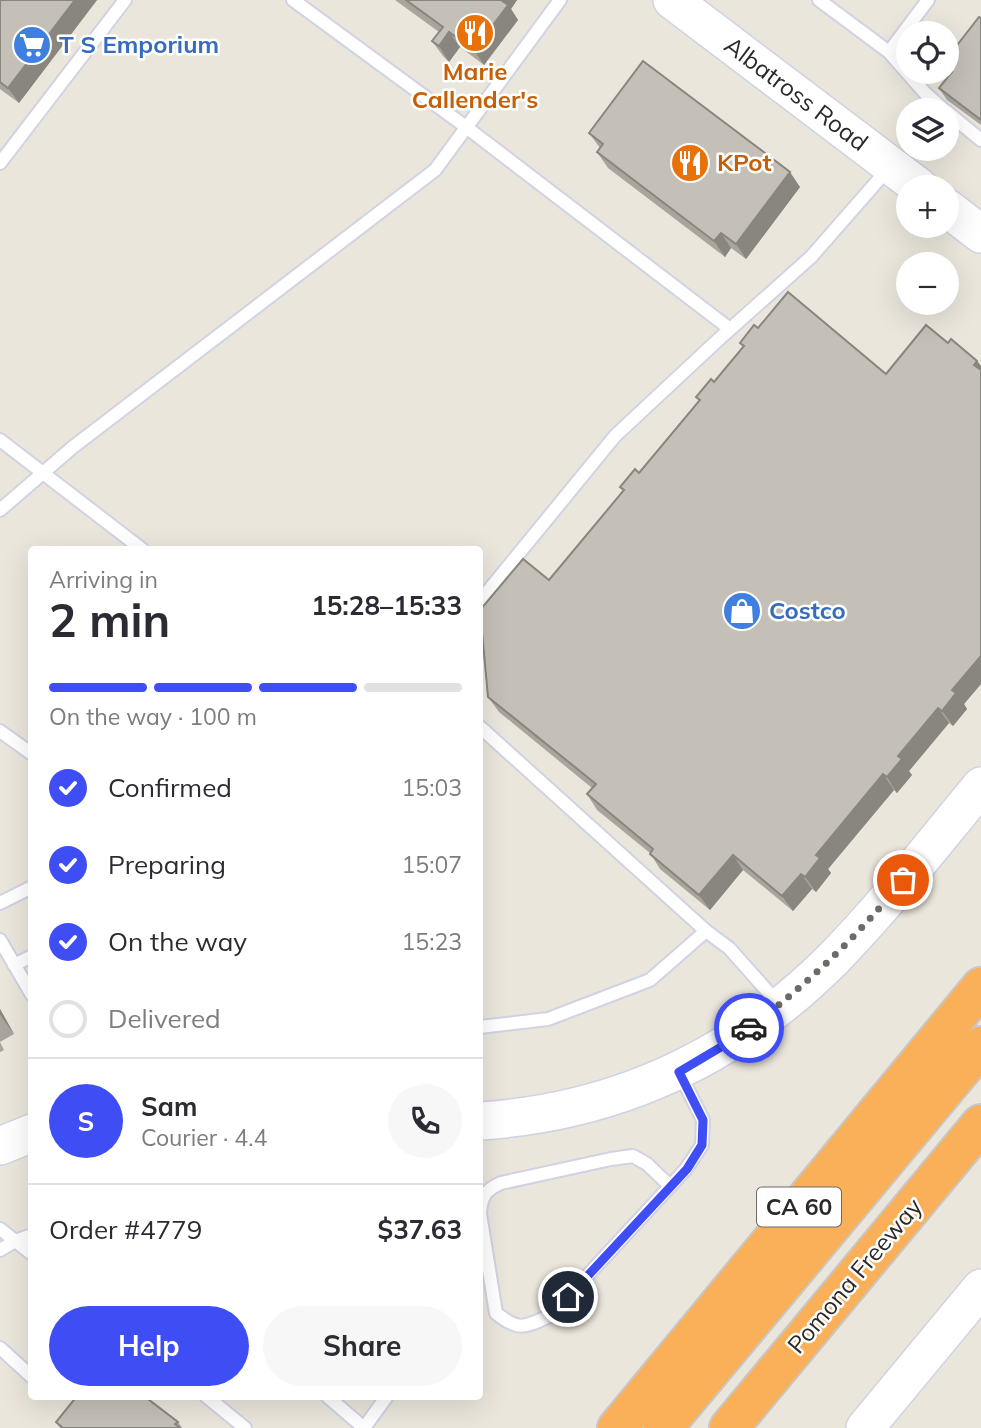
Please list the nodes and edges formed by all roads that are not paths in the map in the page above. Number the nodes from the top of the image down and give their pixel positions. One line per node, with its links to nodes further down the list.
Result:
1 (125, 0): 12 (lane)
2 (560, 0): 10 (lane)
3 (672, 0): 14 (street, Albatross Road)
4 (819, 0): 7 (lane)
5 (928, 0): 7 (lane)
6 (300, 2): 10 (lane)
7 (889, 52): 8 (lane)
8 (931, 98)
9 (959, 122): 11 (lane)
10 (466, 127): 18 (lane); 20 (lane)
11 (981, 140)
12 (4, 149): 13 (lane)
13 (0, 163)
14 (902, 175)
15 (896, 185): 18 (lane)
16 (959, 217): 17 (street)
17 (981, 234)
18 (730, 329): 23 (lane)
19 (0, 440): 20 (lane)
20 (43, 473): 21 (lane); 22 (lane)
21 (0, 510)
22 (138, 546)
23 (483, 597)
24 (483, 730): 30 (lane)
25 (0, 731): 26 (lane)
26 (28, 751)
27 (981, 786): 36 (street)
28 (28, 889): 29 (lane)
29 (0, 903)
30 (706, 931): 36 (lane); 37 (lane)
31 (0, 940): 33 (lane)
32 (28, 958): 33 (lane)
33 (14, 965): 35 (lane)
34 (981, 987): 61 (highway, CA 60)
35 (28, 988)
36 (780, 1004): 39 (street)
37 (483, 1027)
38 (981, 1046): 62 (highway)
39 (679, 1072): 41 (street); 45 (lane)
40 (981, 1073): 63 (highway)
41 (483, 1121)
42 (981, 1124): 64 (highway, Pomona Freeway)
43 (28, 1135): 44 (street)
44 (0, 1146)
45 (670, 1186): 46 (lane); 48 (lane)
46 (483, 1196)
47 (0, 1229): 50 (lane)
48 (483, 1233)
49 (28, 1236): 50 (lane)
50 (15, 1241): 51 (lane); 52 (lane)
51 (0, 1250)
52 (28, 1251)
53 (981, 1288): 65 (street)
54 (0, 1348): 55 (lane)
55 (28, 1373)
56 (211, 1400): 59 (lane)
57 (332, 1400): 60 (lane)
58 (384, 1400): 60 (lane)
59 (245, 1428)
60 (364, 1428)
61 (617, 1428)
62 (663, 1428)
63 (685, 1428)
64 (729, 1428)
65 (865, 1428)

